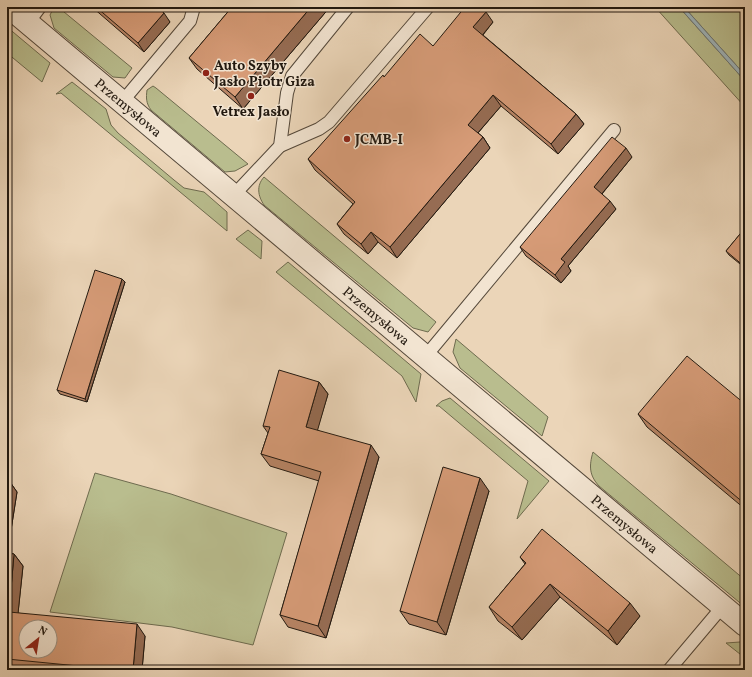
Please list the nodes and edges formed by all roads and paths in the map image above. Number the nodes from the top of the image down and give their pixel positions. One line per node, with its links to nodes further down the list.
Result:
1 (9, 7): 5 (street, Przemysłowa)
2 (194, 7): 6 (lane)
3 (348, 7): 8 (lane)
4 (428, 7): 8 (lane)
5 (34, 15): 6 (street, Przemysłowa)
6 (122, 102): 9 (street, Przemysłowa)
7 (614, 130): 10 (lane)
8 (280, 146): 9 (lane)
9 (233, 196): 10 (street, Przemysłowa)
10 (425, 357): 11 (street, Przemysłowa)
11 (723, 606): 12 (street, Przemysłowa); 13 (lane)
12 (745, 625)
13 (670, 670)

